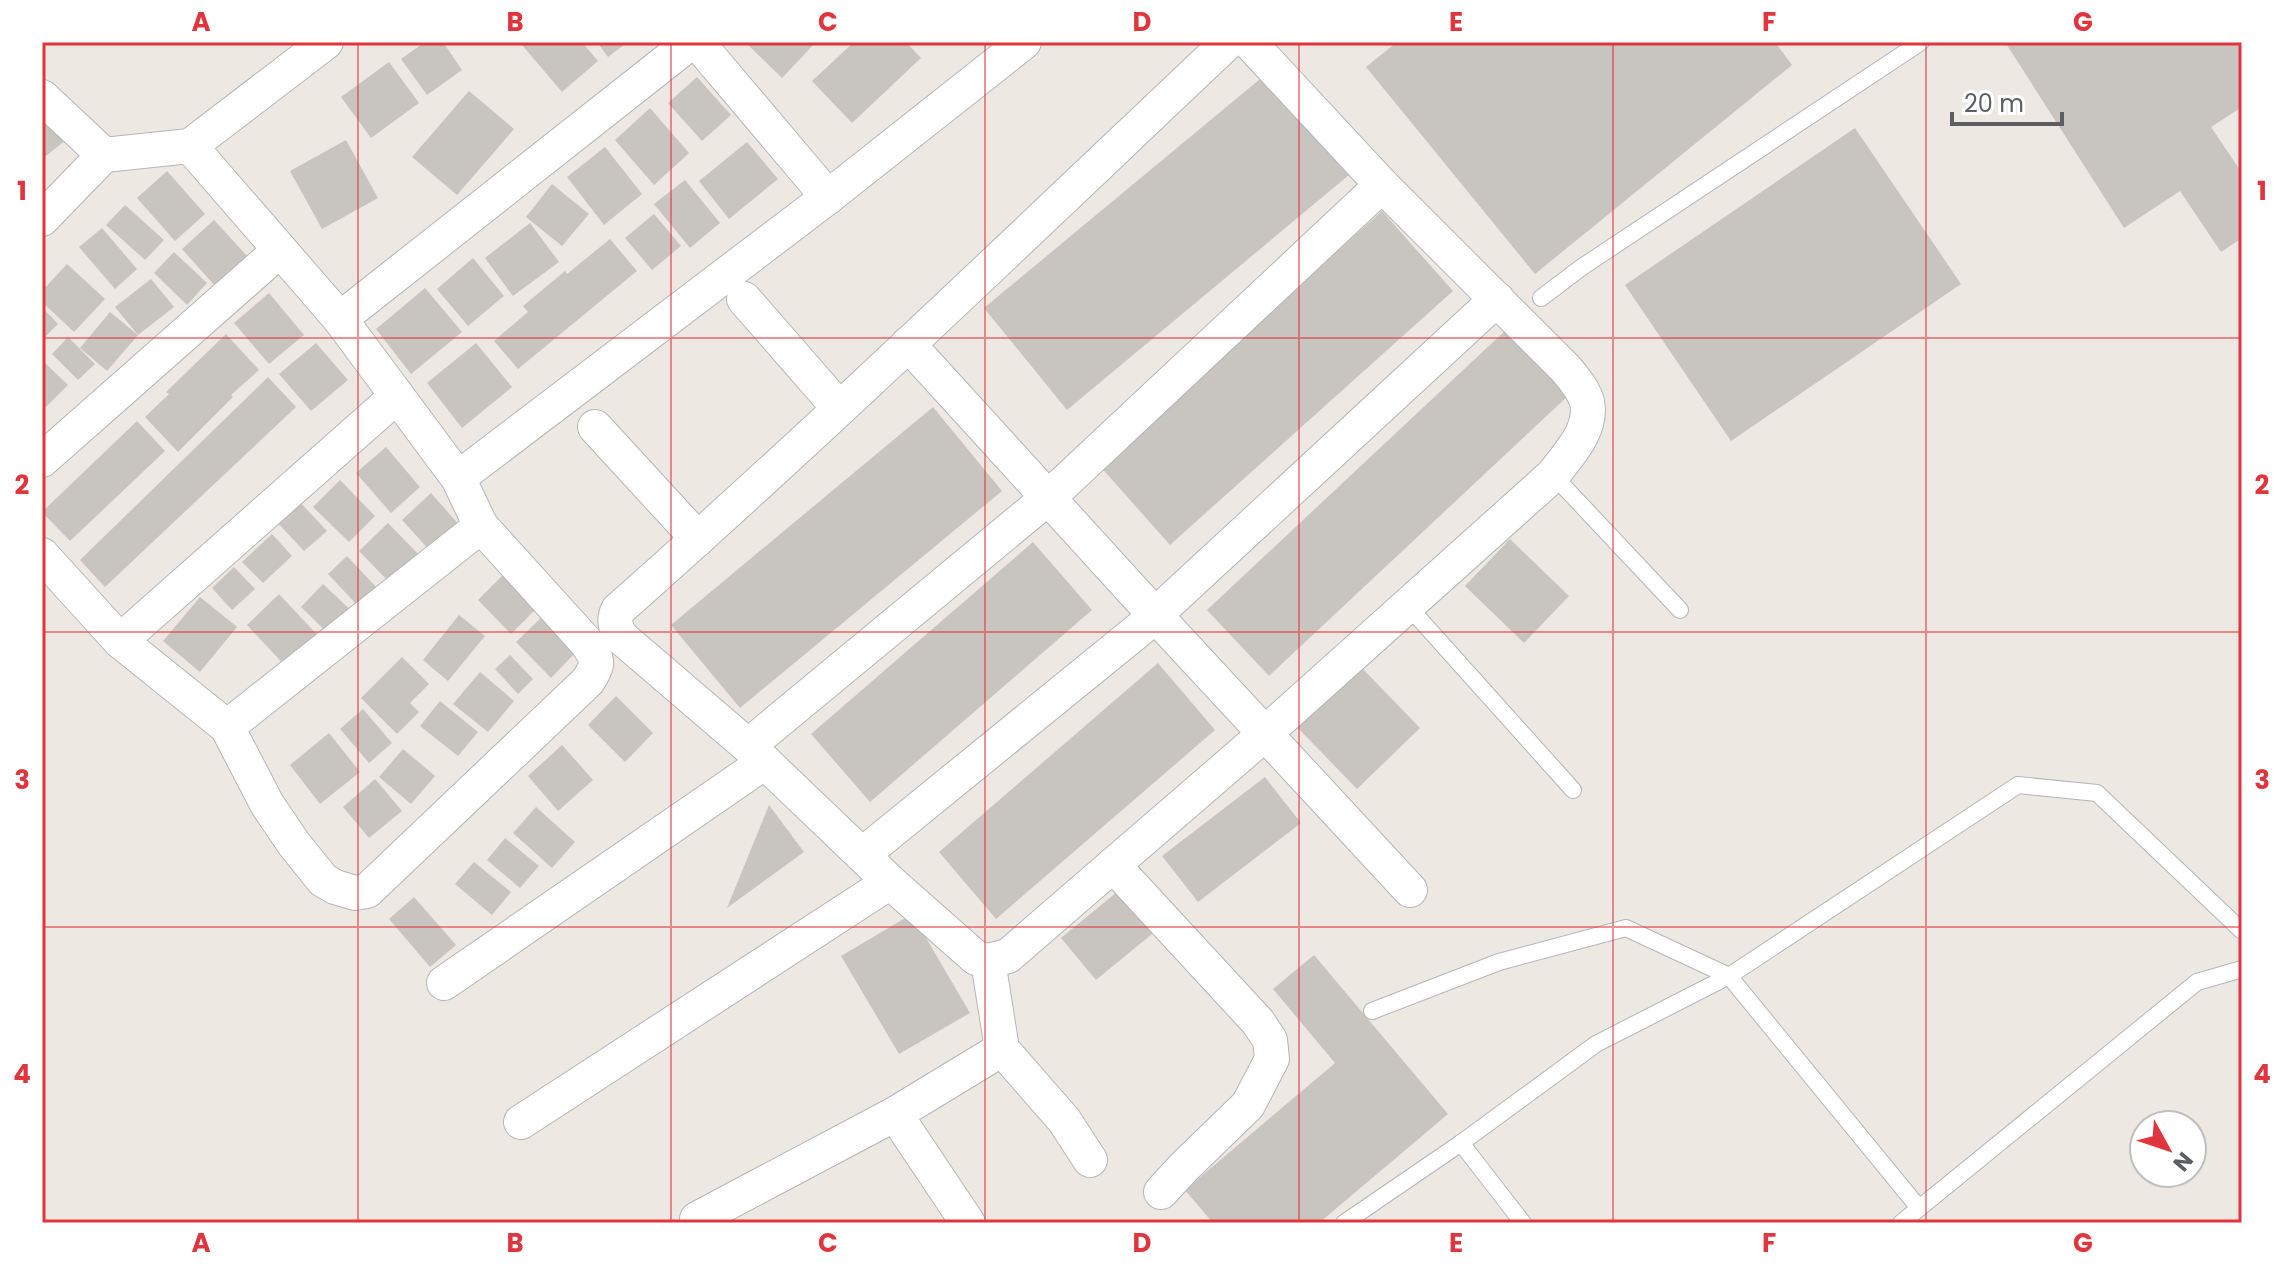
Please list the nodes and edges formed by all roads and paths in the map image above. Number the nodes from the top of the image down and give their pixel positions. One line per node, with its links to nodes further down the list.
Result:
1 (326, 42): 8 (street)
2 (694, 42): 11 (street); 17 (street)
3 (1024, 42): 11 (street)
4 (1228, 42): 18 (street)
5 (1249, 42): 10 (street)
6 (1921, 42): 14 (lane)
7 (42, 97): 9 (street)
8 (190, 146): 9 (street); 13 (street)
9 (104, 155): 12 (street)
10 (1382, 185): 16 (street); 25 (street)
11 (828, 197): 24 (street)
12 (42, 219)
13 (280, 250): 17 (street); 22 (street)
14 (1541, 298)
15 (744, 299): 20 (street)
16 (1497, 299): 23 (street); 31 (street)
17 (340, 319): 19 (street)
18 (908, 344): 20 (street); 25 (street)
19 (397, 396): 24 (street); 32 (street)
20 (839, 408): 27 (street)
21 (595, 427): 27 (street)
22 (42, 460)
23 (1553, 475): 29 (street); 30 (lane)
24 (458, 478): 26 (street)
25 (1049, 497): 31 (street); 35 (street)
26 (481, 526): 33 (street); 33 (street)
27 (698, 539): 35 (street)
28 (42, 555): 32 (street)
29 (1407, 605): 34 (street); 36 (lane)
30 (1680, 610)
31 (1155, 615): 34 (street); 37 (street)
32 (120, 641): 33 (street)
33 (227, 727)
34 (1265, 733): 38 (street); 40 (street)
35 (757, 754): 37 (street); 45 (street)
36 (1573, 790)
37 (862, 855): 39 (street)
38 (1113, 865): 42 (street); 52 (street)
39 (890, 882): 42 (street); 49 (street)
40 (1410, 890)
41 (2242, 931): 44 (lane)
42 (988, 961): 47 (street)
43 (2242, 969): 53 (lane)
44 (1729, 976): 46 (lane); 50 (lane); 53 (lane)
45 (444, 983)
46 (1372, 1011)
47 (1002, 1049): 48 (street); 51 (street)
48 (895, 1114): 54 (street); 55 (street)
49 (521, 1122)
50 (1461, 1143): 56 (lane); 57 (lane)
51 (1090, 1160)
52 (1161, 1192)
53 (1919, 1208): 58 (lane)
54 (697, 1219)
55 (968, 1223)
56 (1344, 1223)
57 (1523, 1223)
58 (1901, 1223)

